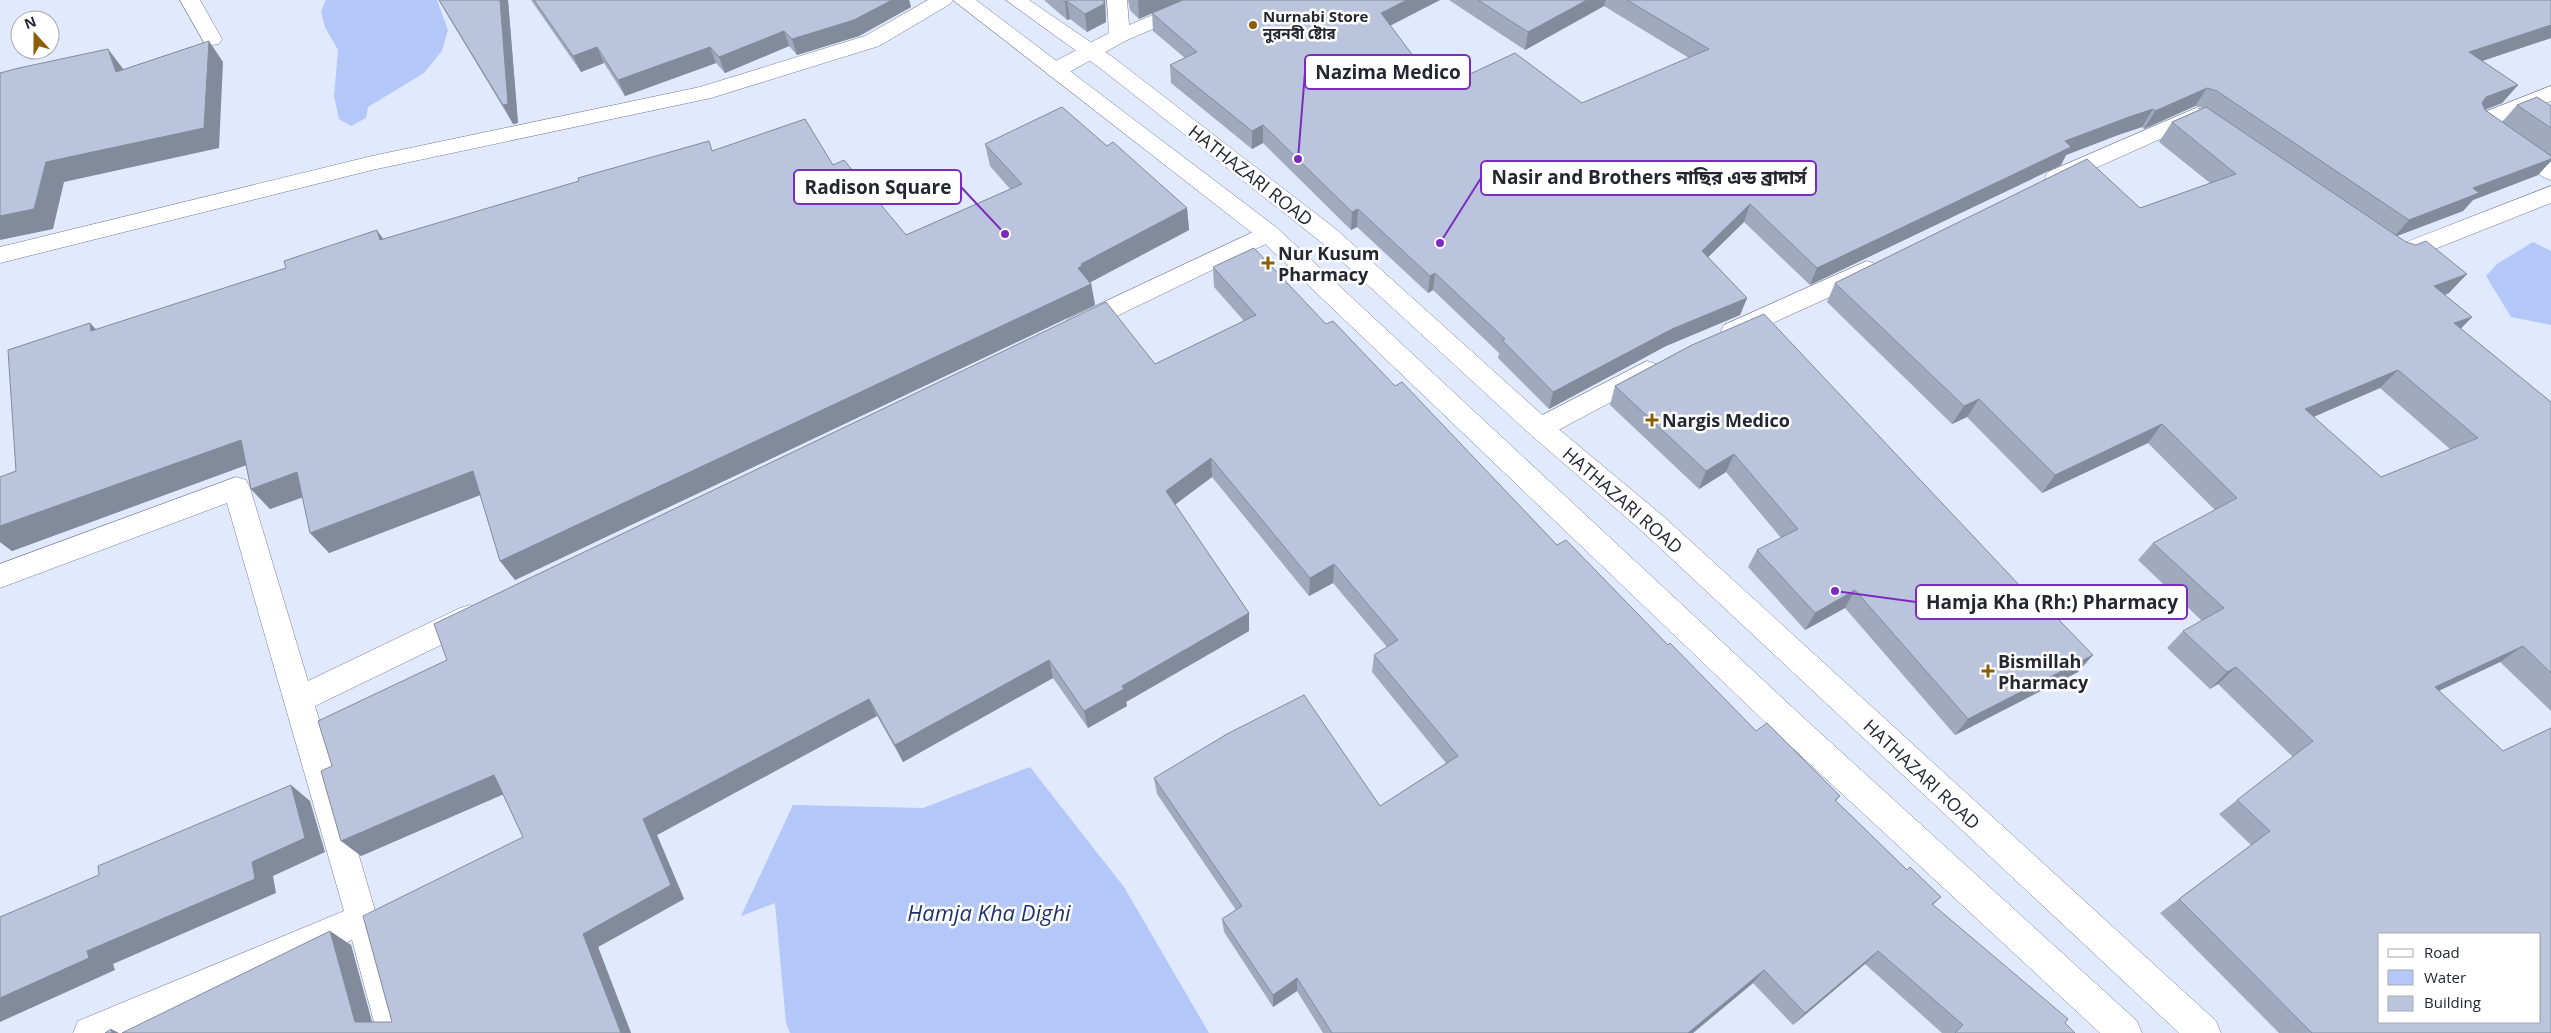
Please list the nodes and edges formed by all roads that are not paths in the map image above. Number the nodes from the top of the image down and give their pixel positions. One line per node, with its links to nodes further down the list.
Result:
1 (190, 0): 8 (main road)
2 (943, 0): 18 (main road)
3 (963, 0): 10 (main road, HATHAZARI ROAD)
4 (1016, 0): 9 (main road, HATHAZARI ROAD)
5 (1117, 0): 7 (main road)
6 (1205, 0): 7 (main road)
7 (1120, 36): 9 (main road)
8 (212, 39)
9 (1089, 52): 10 (main road); 23 (main road, HATHAZARI ROAD)
10 (1056, 70): 16 (main road, HATHAZARI ROAD)
11 (2551, 93): 13 (main road)
12 (2220, 132): 14 (main road)
13 (2551, 172)
14 (2036, 186)
15 (2551, 194): 17 (main road)
16 (1268, 233): 20 (main road); 30 (main road, HATHAZARI ROAD)
17 (2374, 237)
18 (0, 255)
19 (1889, 259): 21 (main road)
20 (1052, 337)
21 (1712, 340)
22 (1667, 360): 23 (main road)
23 (1540, 428): 31 (main road, HATHAZARI ROAD)
24 (0, 576): 26 (main road)
25 (496, 605): 26 (main road)
26 (298, 700): 27 (main road)
27 (363, 920): 28 (main road); 29 (main road)
28 (90, 1033)
29 (394, 1033)
30 (2125, 1033)
31 (2204, 1033)

